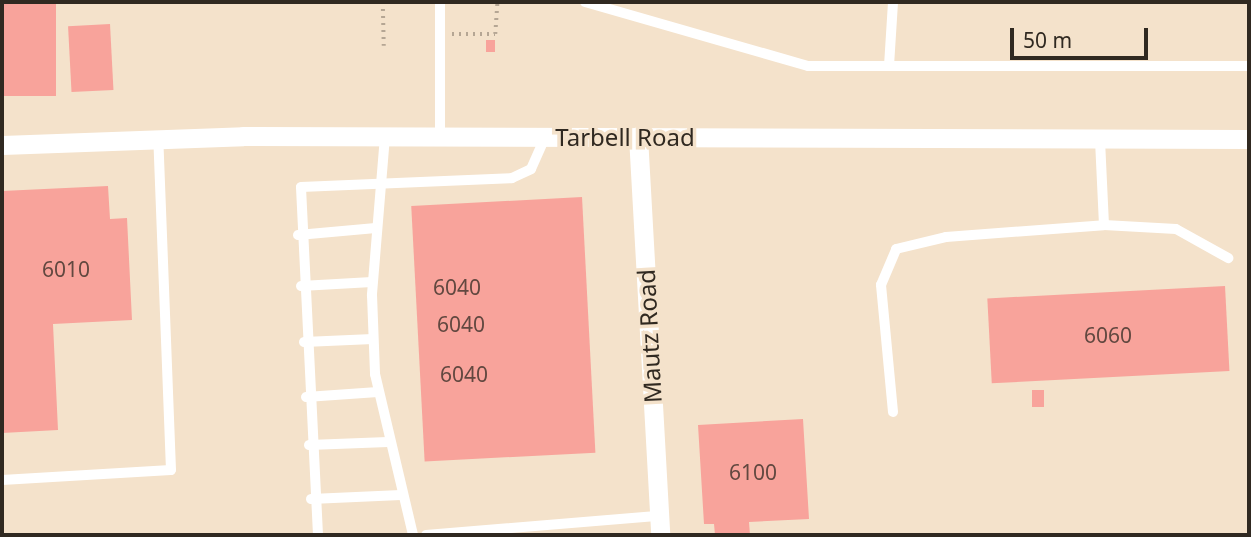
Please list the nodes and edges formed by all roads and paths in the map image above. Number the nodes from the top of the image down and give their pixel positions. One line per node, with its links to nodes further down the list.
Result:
1 (383, 2): 7 (path)
2 (440, 2): 6 (lane)
3 (497, 2): 6 (path)
4 (585, 2): 8 (lane)
5 (892, 2): 8 (lane)
6 (439, 34): 11 (lane)
7 (384, 46)
8 (889, 66): 9 (lane)
9 (1249, 66)
10 (385, 136): 11 (street, Tarbell Road); 14 (street, Tarbell Road); 18 (lane)
11 (440, 136): 12 (street, Tarbell Road)
12 (545, 136): 13 (street, Tarbell Road); 18 (lane)
13 (638, 136): 15 (street, Tarbell Road); 35 (street, Mautz Road)
14 (158, 138): 17 (street, Tarbell Road); 32 (lane)
15 (1100, 139): 16 (street, Tarbell Road); 19 (lane)
16 (1249, 139)
17 (2, 145)
18 (381, 181): 20 (lane); 21 (lane)
19 (1104, 225): 22 (lane); 29 (lane)
20 (376, 229): 21 (lane); 23 (lane)
21 (299, 235): 24 (lane)
22 (1228, 258)
23 (372, 282): 24 (lane); 25 (lane)
24 (301, 286): 26 (lane)
25 (373, 339): 26 (lane); 27 (lane)
26 (304, 342): 28 (lane)
27 (378, 392): 28 (lane); 30 (lane)
28 (306, 397): 31 (lane)
29 (892, 412)
30 (388, 442): 31 (lane); 33 (lane)
31 (309, 445): 34 (lane)
32 (2, 480)
33 (401, 495): 34 (lane); 37 (lane)
34 (311, 499): 36 (lane)
35 (659, 525): 38 (lane)
36 (318, 535)
37 (413, 535)
38 (426, 535)

